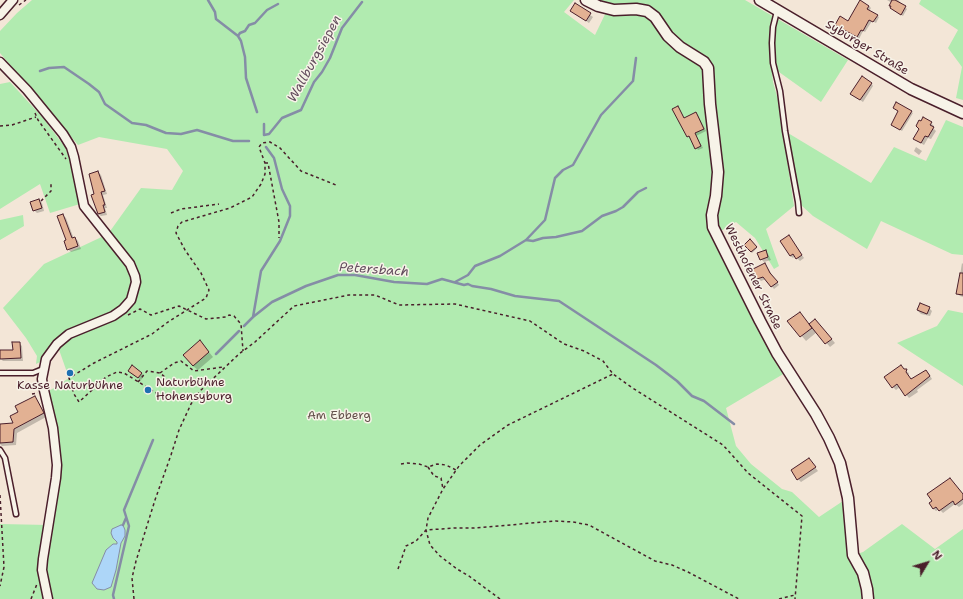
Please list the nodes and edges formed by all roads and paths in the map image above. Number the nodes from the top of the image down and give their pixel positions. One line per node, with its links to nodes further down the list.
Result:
1 (13, 0): 5 (street)
2 (586, 0): 46 (street, Westhofener Straße)
3 (760, 0): 4 (street, Syburger Straße)
4 (777, 10): 7 (street, Syburger Straße); 16 (lane)
5 (0, 15)
6 (0, 62): 22 (street)
7 (963, 113)
8 (0, 126): 10 (path)
9 (265, 163): 12 (path); 17 (path); 18 (path)
10 (70, 164)
11 (51, 184): 13 (path)
12 (336, 185)
13 (41, 201)
14 (219, 204): 15 (path)
15 (171, 213)
16 (799, 213)
17 (279, 238)
18 (186, 310): 19 (path); 20 (path); 27 (path)
19 (127, 316)
20 (243, 351): 21 (path); 25 (path)
21 (224, 367): 24 (path); 41 (path)
22 (43, 369): 23 (lane); 40 (street)
23 (0, 373)
24 (160, 373): 26 (path); 27 (path)
25 (614, 374): 32 (path); 39 (path)
26 (166, 378)
27 (138, 382): 28 (path)
28 (158, 394)
29 (0, 450): 35 (lane)
30 (401, 464): 31 (path)
31 (428, 467): 32 (path); 33 (path)
32 (456, 470): 33 (path)
33 (443, 489): 36 (path)
34 (0, 495): 38 (path)
35 (16, 514)
36 (426, 530): 37 (path); 42 (path); 43 (path)
37 (398, 569)
38 (0, 586)
39 (795, 595): 44 (path); 45 (path)
40 (48, 599)
41 (134, 599)
42 (500, 599)
43 (740, 599)
44 (779, 599)
45 (795, 599)
46 (868, 599)

